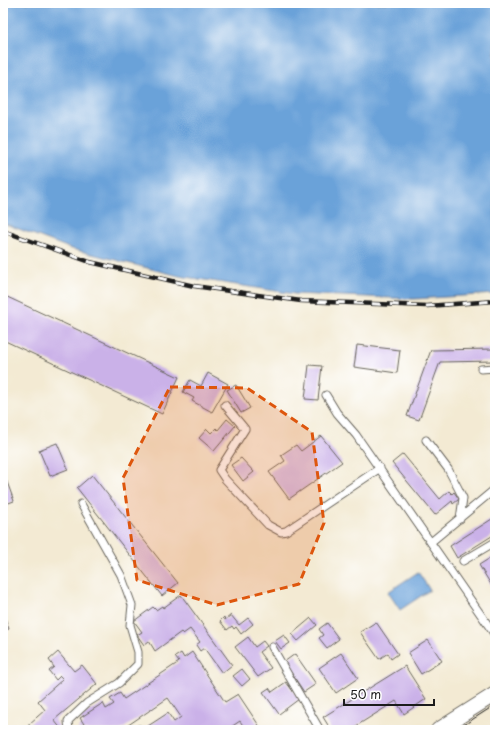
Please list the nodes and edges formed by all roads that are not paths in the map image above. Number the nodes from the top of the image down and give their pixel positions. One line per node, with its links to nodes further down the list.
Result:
1 (495, 368): 2 (lane)
2 (482, 369)
3 (326, 395): 6 (lane)
4 (225, 405): 6 (lane)
5 (426, 440): 9 (lane)
6 (380, 468): 10 (lane)
7 (495, 489): 9 (lane)
8 (81, 504): 17 (lane)
9 (460, 519): 10 (lane)
10 (431, 542): 13 (lane)
11 (495, 542): 12 (lane)
12 (464, 561)
13 (493, 626): 14 (lane)
14 (495, 635)
15 (272, 647): 18 (lane)
16 (495, 694): 19 (street)
17 (69, 730)
18 (320, 730)
19 (438, 730)

